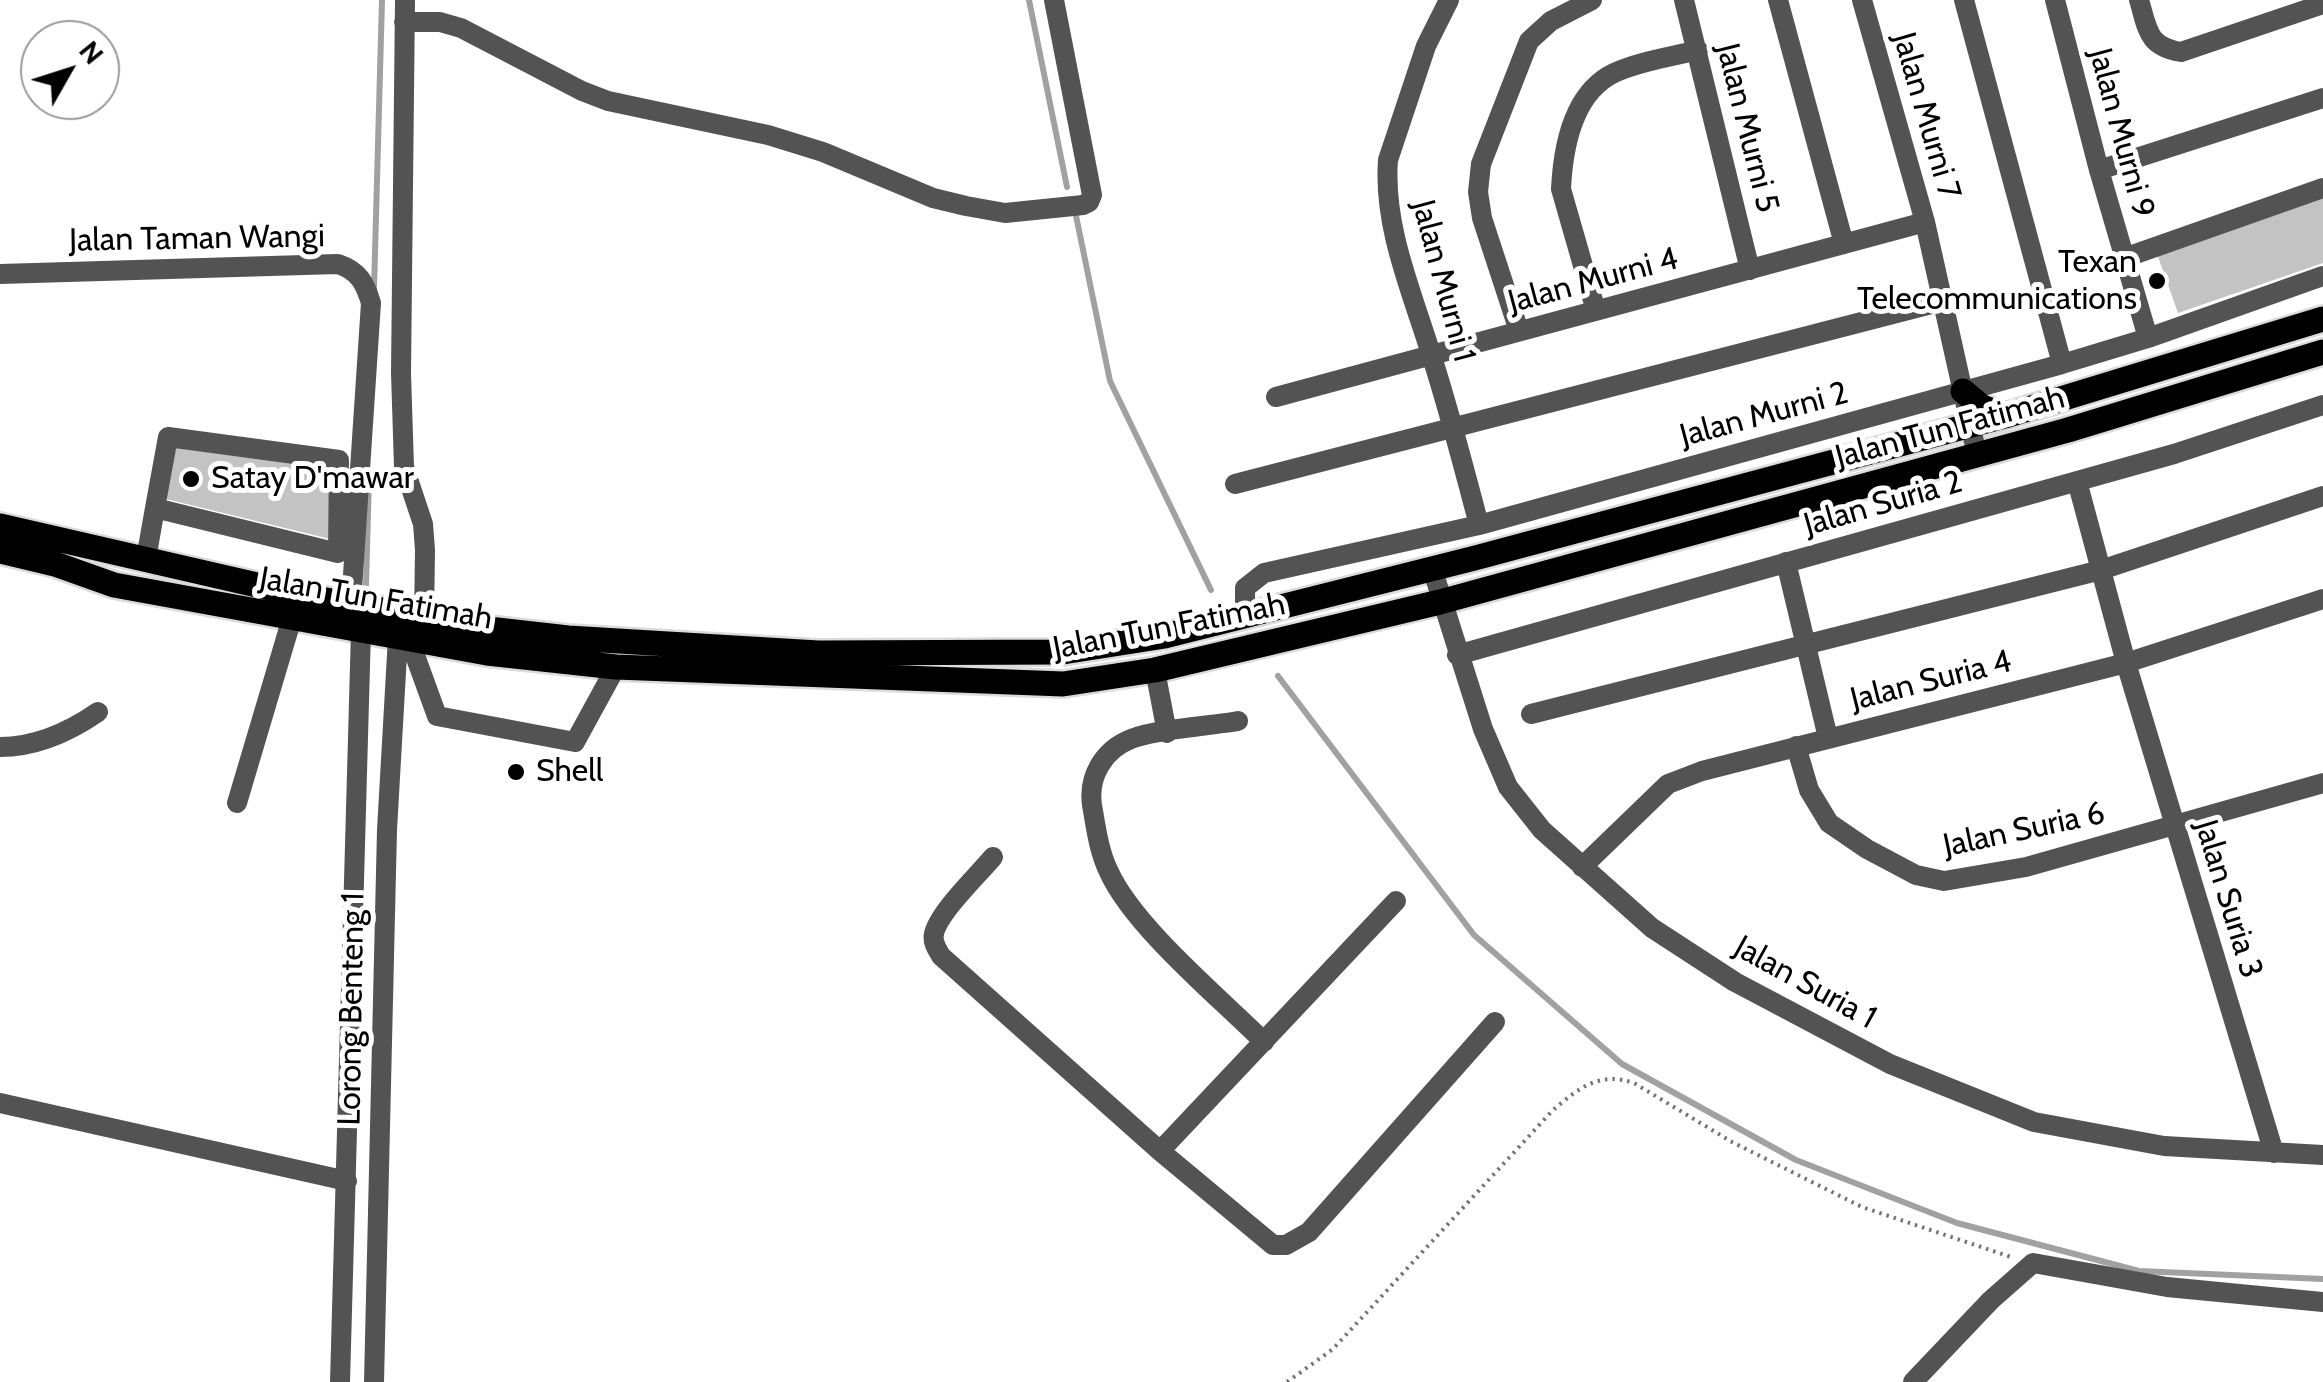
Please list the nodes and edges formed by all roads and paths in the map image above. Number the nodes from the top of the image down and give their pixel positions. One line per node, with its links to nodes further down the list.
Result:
1 (405, 0): 12 (street, Lorong Benteng 1)
2 (1054, 0): 12 (street)
3 (1449, 0): 29 (street, Jalan Murni 1)
4 (1592, 0): 26 (street)
5 (1684, 0): 13 (street, Jalan Murni 5)
6 (1778, 0): 18 (street)
7 (1862, 0): 17 (street, Jalan Murni 7)
8 (1964, 0): 30 (street)
9 (2055, 0): 15 (street, Jalan Murni 9)
10 (2139, 0): 11 (street)
11 (2323, 4)
12 (404, 22): 59 (street, Lorong Benteng 1)
13 (1698, 50): 20 (street, Jalan Murni 5); 24 (street)
14 (2323, 98): 15 (street)
15 (2098, 170): 19 (street, Jalan Murni 9)
16 (2323, 188): 19 (street)
17 (1925, 222): 18 (street, Jalan Murni 4); 23 (street, Jalan Murni 7)
18 (1844, 244): 20 (street, Jalan Murni 4)
19 (2124, 258): 27 (street, Jalan Murni 9)
20 (1750, 270): 24 (street, Jalan Murni 4)
21 (0, 274): 55 (street, Jalan Taman Wangi)
22 (2323, 276): 27 (street, Jalan Murni 2)
23 (1943, 301): 31 (street, Jalan Murni 7); 36 (street)
24 (1596, 311): 26 (street, Jalan Murni 4)
25 (2323, 319): 34 (main road, Jalan Tun Fatimah)
26 (1519, 332): 29 (street, Jalan Murni 4)
27 (2148, 338): 30 (street, Jalan Murni 2)
28 (2323, 352): 37 (main road, Jalan Tun Fatimah)
29 (1432, 355): 32 (street, Jalan Murni 4); 36 (street, Jalan Murni 1)
30 (2062, 364): 31 (street, Jalan Murni 2)
31 (1964, 391): 34 (main road); 35 (street, Jalan Murni 7); 43 (street, Jalan Murni 2)
32 (1276, 397)
33 (2323, 405): 38 (street, Jalan Suria 2)
34 (2004, 416): 35 (main road, Jalan Tun Fatimah)
35 (1970, 425): 37 (street, Jalan Murni 7); 50 (main road, Jalan Tun Fatimah)
36 (1452, 426): 39 (street); 43 (street, Jalan Murni 1)
37 (1977, 454): 54 (main road, Jalan Tun Fatimah)
38 (2077, 481): 48 (street, Jalan Suria 2); 51 (street, Jalan Suria 3)
39 (1235, 484)
40 (2323, 496): 51 (street)
41 (155, 508): 41 (street); 47 (street)
42 (0, 510): 46 (main road)
43 (1479, 525): 56 (street, Jalan Murni 2)
44 (0, 526): 46 (main road, Jalan Tun Fatimah)
45 (0, 551): 52 (main road, Jalan Tun Fatimah)
46 (118, 552): 47 (main road, Jalan Tun Fatimah)
47 (146, 559): 55 (main road, Jalan Tun Fatimah)
48 (1786, 562): 60 (street); 61 (street, Jalan Suria 2)
49 (0, 568): 52 (main road)
50 (1432, 568): 54 (street, Jalan Suria 1); 56 (main road, Jalan Tun Fatimah)
51 (2102, 570): 60 (street); 62 (street, Jalan Suria 3)
52 (114, 585): 57 (main road, Jalan Tun Fatimah)
53 (2323, 599): 62 (street, Jalan Suria 4)
54 (1440, 602): 61 (street, Jalan Suria 1); 64 (main road, Jalan Tun Fatimah)
55 (351, 605): 59 (main road, Jalan Tun Fatimah)
56 (1245, 617): 59 (main road, Jalan Tun Fatimah)
57 (292, 618): 58 (main road, Jalan Tun Fatimah); 73 (street)
58 (361, 630): 59 (main road, Jalan Tun Fatimah); 84 (street)
59 (410, 632): 63 (main road, Jalan Tun Fatimah); 63 (street); 88 (street, Lorong Benteng 1)
60 (1807, 645): 66 (street); 69 (street)
61 (1458, 655): 76 (street, Jalan Suria 1)
62 (2126, 662): 69 (street, Jalan Suria 4); 74 (street, Jalan Suria 3)
63 (616, 666): 64 (main road, Jalan Tun Fatimah)
64 (1154, 670): 68 (street)
65 (98, 712): 71 (street)
66 (1531, 714)
67 (1238, 721): 68 (street)
68 (1167, 732): 79 (street)
69 (1828, 738): 70 (street, Jalan Suria 4)
70 (1796, 746): 74 (street, Jalan Suria 6); 76 (street, Jalan Suria 4)
71 (0, 747)
72 (2323, 783): 74 (street, Jalan Suria 6)
73 (237, 804)
74 (2174, 825): 82 (street, Jalan Suria 3)
75 (993, 858): 81 (street)
76 (1582, 867): 82 (street, Jalan Suria 1)
77 (1396, 901): 79 (street)
78 (1494, 1022): 81 (street)
79 (1264, 1042): 81 (street)
80 (0, 1103): 84 (street)
81 (1160, 1152)
82 (2274, 1153): 83 (street, Jalan Suria 1)
83 (2323, 1156)
84 (346, 1181): 87 (street)
85 (2033, 1263): 86 (street); 89 (path); 90 (street)
86 (2323, 1302)
87 (340, 1382)
88 (374, 1382)
89 (1287, 1382)
90 (1913, 1382)

